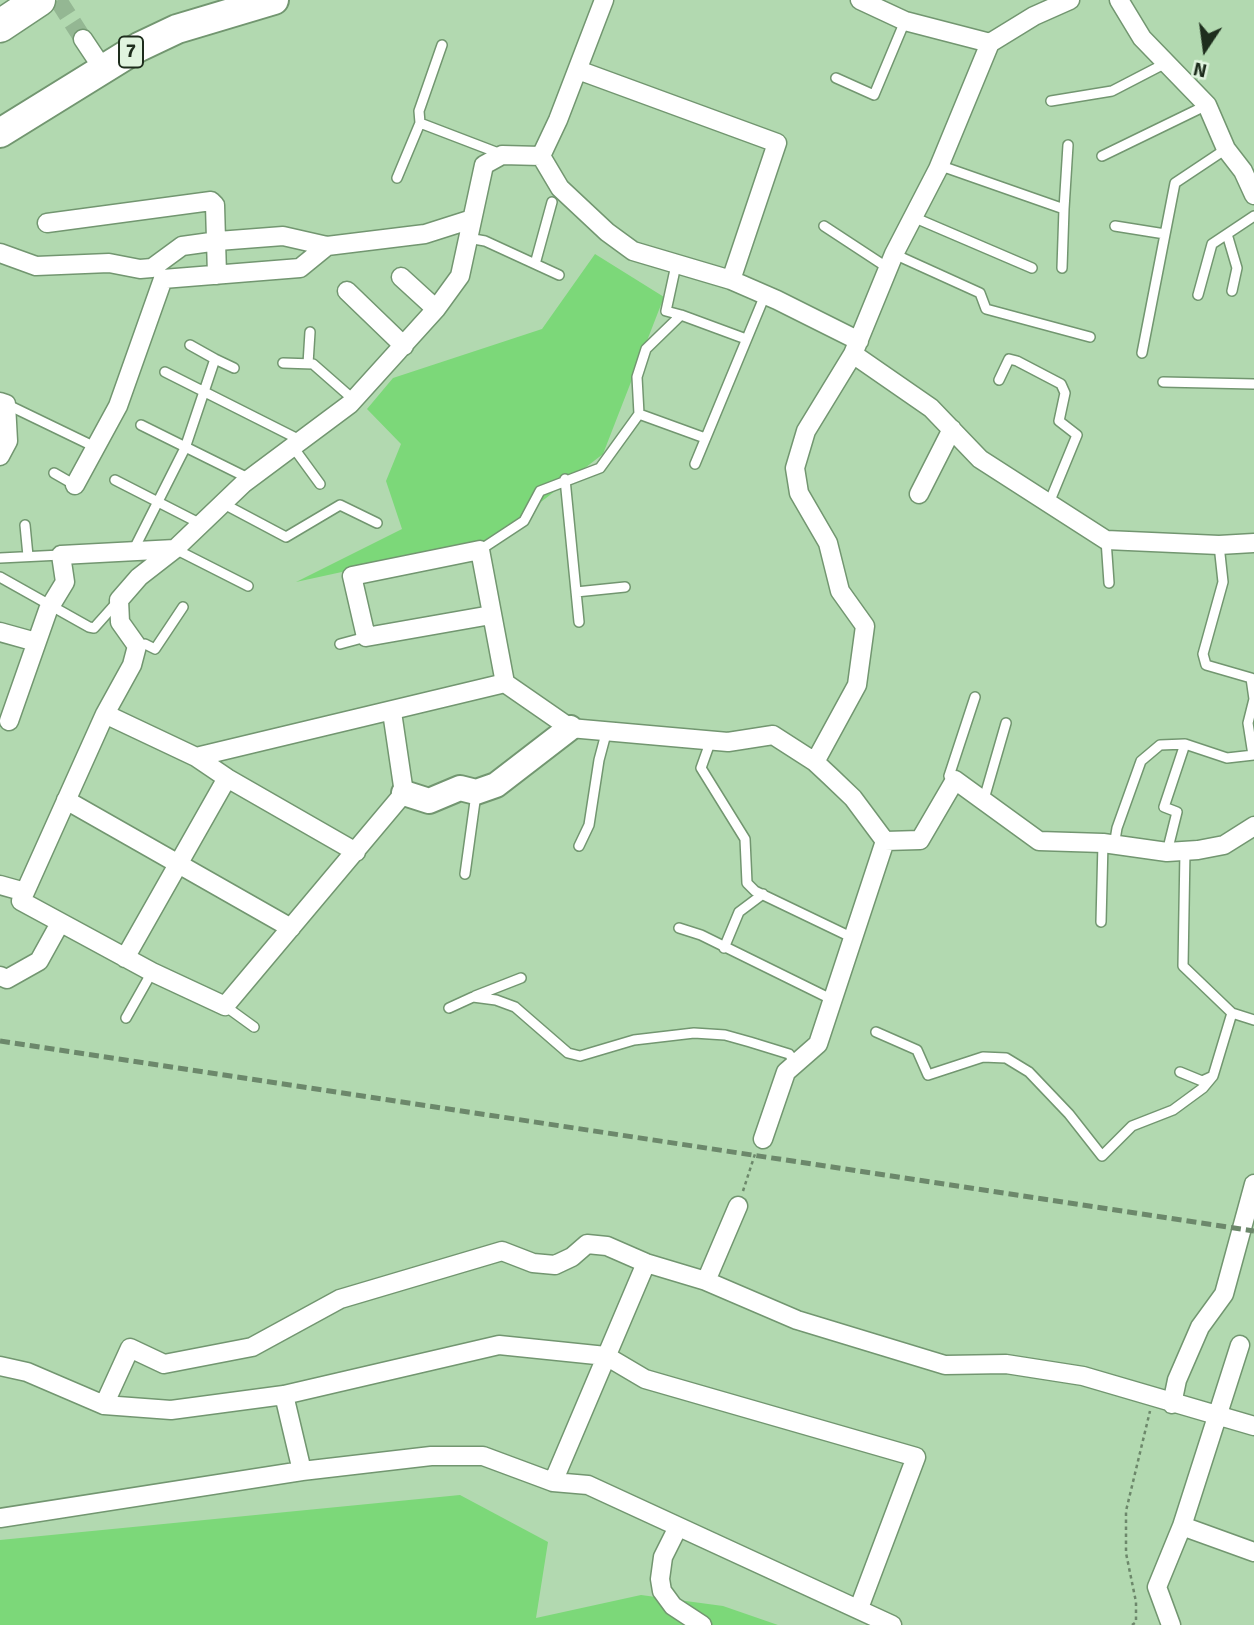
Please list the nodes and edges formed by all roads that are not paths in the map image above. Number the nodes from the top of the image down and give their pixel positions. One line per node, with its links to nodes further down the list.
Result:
1 (39, 0): 8 (highway)
2 (274, 0): 13 (main road, 7)
3 (604, 0): 14 (street)
4 (860, 0): 7 (street)
5 (1069, 0): 10 (street)
6 (1123, 1): 12 (street)
7 (905, 21): 10 (street); 15 (lane)
8 (0, 26)
9 (83, 39): 13 (street)
10 (989, 43): 25 (street)
11 (442, 45): 18 (lane)
12 (1166, 63): 16 (lane); 17 (street)
13 (103, 69): 19 (main road, 7)
14 (578, 70): 23 (street); 50 (street)
15 (836, 78)
16 (1051, 101)
17 (1207, 105): 21 (street); 24 (lane)
18 (420, 123): 22 (lane); 26 (lane)
19 (0, 133)
20 (1069, 145): 29 (lane)
21 (1226, 149): 27 (street); 36 (lane)
22 (502, 155): 23 (street); 32 (street)
23 (541, 156): 44 (street)
24 (1102, 156)
25 (938, 169): 29 (lane); 31 (street)
26 (397, 178)
27 (1254, 195)
28 (552, 202): 43 (lane)
29 (1063, 209): 46 (lane)
30 (1254, 216): 37 (lane)
31 (913, 217): 42 (street); 45 (lane)
32 (472, 219): 38 (street); 40 (street)
33 (47, 223): 39 (street)
34 (824, 226): 42 (lane)
35 (1115, 226): 36 (lane)
36 (1165, 234): 63 (lane)
37 (1227, 234): 51 (lane); 54 (lane)
38 (468, 238): 43 (lane); 55 (street)
39 (218, 241): 40 (street); 41 (street); 47 (street)
40 (327, 246): 47 (street)
41 (0, 253)
42 (891, 261): 58 (lane); 62 (street)
43 (535, 264): 48 (lane)
44 (676, 265): 50 (street); 56 (lane)
45 (1032, 268)
46 (1062, 268)
47 (218, 275): 80 (street)
48 (559, 275)
49 (401, 277): 55 (street)
50 (730, 280): 53 (street)
51 (1232, 290)
52 (347, 291): 61 (street)
53 (765, 295): 59 (lane); 62 (street)
54 (1198, 295)
55 (436, 309): 61 (street)
56 (681, 316): 59 (lane); 75 (lane)
57 (310, 332): 66 (lane)
58 (1090, 337)
59 (746, 339): 78 (lane)
60 (190, 345): 64 (lane)
61 (404, 346): 73 (street)
62 (856, 347): 77 (street); 133 (street)
63 (1142, 352)
64 (215, 359): 67 (lane); 72 (lane)
65 (283, 363): 66 (lane)
66 (307, 364): 73 (lane)
67 (234, 368)
68 (165, 372): 72 (lane)
69 (999, 380): 93 (lane)
70 (1163, 382): 71 (lane)
71 (1254, 384)
72 (203, 391): 79 (lane); 81 (lane)
73 (354, 400): 79 (street)
74 (3, 403): 80 (lane); 82 (street)
75 (639, 414): 78 (lane); 86 (lane)
76 (141, 425): 81 (lane)
77 (952, 429): 90 (street); 93 (street)
78 (705, 438): 83 (lane)
79 (298, 444): 85 (street); 88 (lane)
80 (95, 447): 89 (street)
81 (185, 448): 85 (lane); 91 (lane)
82 (0, 456)
83 (695, 464)
84 (54, 473): 89 (lane)
85 (251, 479): 92 (street)
86 (565, 479): 101 (lane); 110 (lane)
87 (115, 480): 91 (lane)
88 (320, 484)
89 (75, 485)
90 (919, 494)
91 (158, 501): 95 (lane); 102 (lane)
92 (222, 503): 94 (lane); 95 (street)
93 (1049, 503): 97 (street)
94 (377, 523)
95 (201, 524): 100 (street)
96 (25, 525): 104 (lane)
97 (1106, 540): 99 (street); 107 (lane)
98 (1254, 544): 99 (street)
99 (1219, 545): 131 (lane)
100 (175, 549): 102 (street); 108 (lane); 111 (street)
101 (480, 550): 114 (street); 117 (street)
102 (133, 551): 103 (street)
103 (61, 555): 104 (lane); 112 (street)
104 (28, 556): 105 (lane)
105 (0, 558)
106 (0, 577): 112 (lane)
107 (1109, 583)
108 (248, 586)
109 (625, 587): 110 (lane)
110 (576, 592): 115 (lane)
111 (119, 600): 112 (lane); 120 (street)
112 (51, 605): 118 (street)
113 (183, 607): 120 (lane)
114 (491, 615): 117 (street); 121 (street)
115 (579, 622)
116 (0, 632): 118 (street)
117 (366, 637): 119 (lane)
118 (36, 642): 125 (street)
119 (340, 644)
120 (138, 646): 124 (street)
121 (505, 684): 123 (street); 127 (street)
122 (975, 697): 135 (lane)
123 (393, 712): 132 (street); 137 (street)
124 (105, 713): 132 (street); 139 (street)
125 (9, 721)
126 (1006, 723): 138 (lane)
127 (570, 728): 128 (street); 136 (street)
128 (607, 730): 129 (street); 143 (lane)
129 (711, 740): 133 (street); 150 (lane)
130 (1185, 744): 131 (lane); 142 (lane); 144 (lane)
131 (1254, 755)
132 (196, 757): 134 (street)
133 (815, 762): 141 (street)
134 (227, 778): 145 (street); 146 (street)
135 (955, 780): 138 (street); 141 (street)
136 (476, 792): 137 (street); 147 (lane)
137 (404, 793): 145 (street)
138 (984, 799): 142 (street)
139 (66, 800): 146 (street); 149 (street)
140 (1254, 826): 144 (street)
141 (885, 841): 155 (street)
142 (1108, 844): 144 (street); 151 (lane)
143 (579, 846)
144 (1176, 851): 165 (lane)
145 (356, 852): 153 (street)
146 (179, 864): 153 (street); 157 (street)
147 (465, 874)
148 (0, 886): 149 (street)
149 (25, 892): 152 (street)
150 (763, 894): 155 (lane); 156 (lane)
151 (1101, 922)
152 (60, 923): 157 (street); 159 (street)
153 (291, 928): 163 (street)
154 (679, 928): 156 (lane)
155 (853, 938): 162 (street)
156 (724, 948): 162 (lane)
157 (125, 958): 158 (street)
158 (152, 972): 163 (street); 166 (lane)
159 (0, 976)
160 (521, 978): 161 (lane)
161 (473, 997): 164 (lane); 170 (lane)
162 (833, 1000): 170 (street)
163 (225, 1006): 168 (lane)
164 (449, 1008)
165 (1232, 1013): 167 (lane); 172 (lane)
166 (126, 1018)
167 (1254, 1020)
168 (254, 1027)
169 (876, 1032): 172 (lane)
170 (795, 1062): 173 (street)
171 (1180, 1072): 172 (lane)
172 (1213, 1076)
173 (763, 1139)
174 (1254, 1184): 182 (street)
175 (738, 1206): 177 (street)
176 (646, 1263): 177 (street); 179 (street); 183 (street)
177 (706, 1281): 182 (street)
178 (1240, 1345): 184 (street)
179 (606, 1356): 181 (street); 187 (street); 192 (street)
180 (0, 1367): 183 (street)
181 (284, 1395): 183 (street); 186 (street)
182 (1172, 1404): 184 (street)
183 (103, 1405)
184 (1216, 1415): 185 (street); 189 (street)
185 (1254, 1426)
186 (302, 1471): 187 (street); 188 (street)
187 (553, 1482): 190 (street)
188 (0, 1517)
189 (1182, 1526): 191 (street); 195 (street)
190 (678, 1527): 192 (street); 193 (street)
191 (1254, 1552)
192 (859, 1608): 194 (street)
193 (702, 1625)
194 (892, 1625)
195 (1171, 1625)

